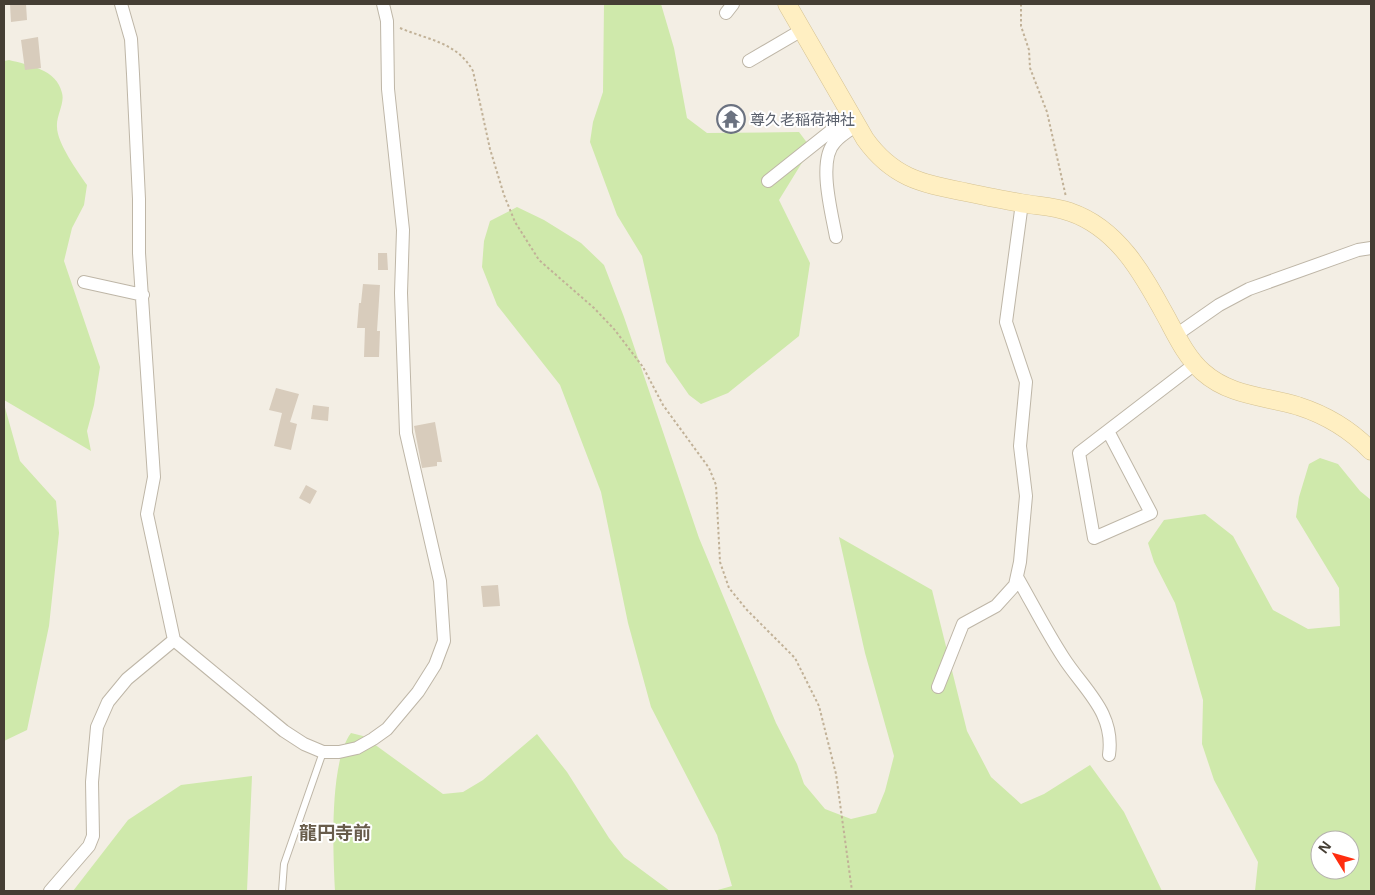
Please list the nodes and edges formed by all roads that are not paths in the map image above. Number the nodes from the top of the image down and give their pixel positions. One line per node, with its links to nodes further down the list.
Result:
1 (121, 4): 12 (street)
2 (383, 4): 20 (street)
3 (787, 4): 4 (street)
4 (802, 30): 5 (street); 6 (street)
5 (749, 61)
6 (854, 120): 7 (street); 8 (street); 9 (street)
7 (768, 181)
8 (1022, 203): 13 (street); 17 (street)
9 (836, 237)
10 (1371, 248): 13 (street)
11 (84, 282): 12 (street)
12 (143, 295): 18 (street)
13 (1176, 335): 14 (street)
14 (1195, 364): 15 (street); 16 (street)
15 (1108, 431): 15 (street)
16 (1371, 451)
17 (1016, 577): 19 (street); 21 (street)
18 (174, 640): 20 (street); 22 (street)
19 (938, 687)
20 (323, 752): 23 (lane)
21 (1109, 755)
22 (50, 891)
23 (282, 891)

